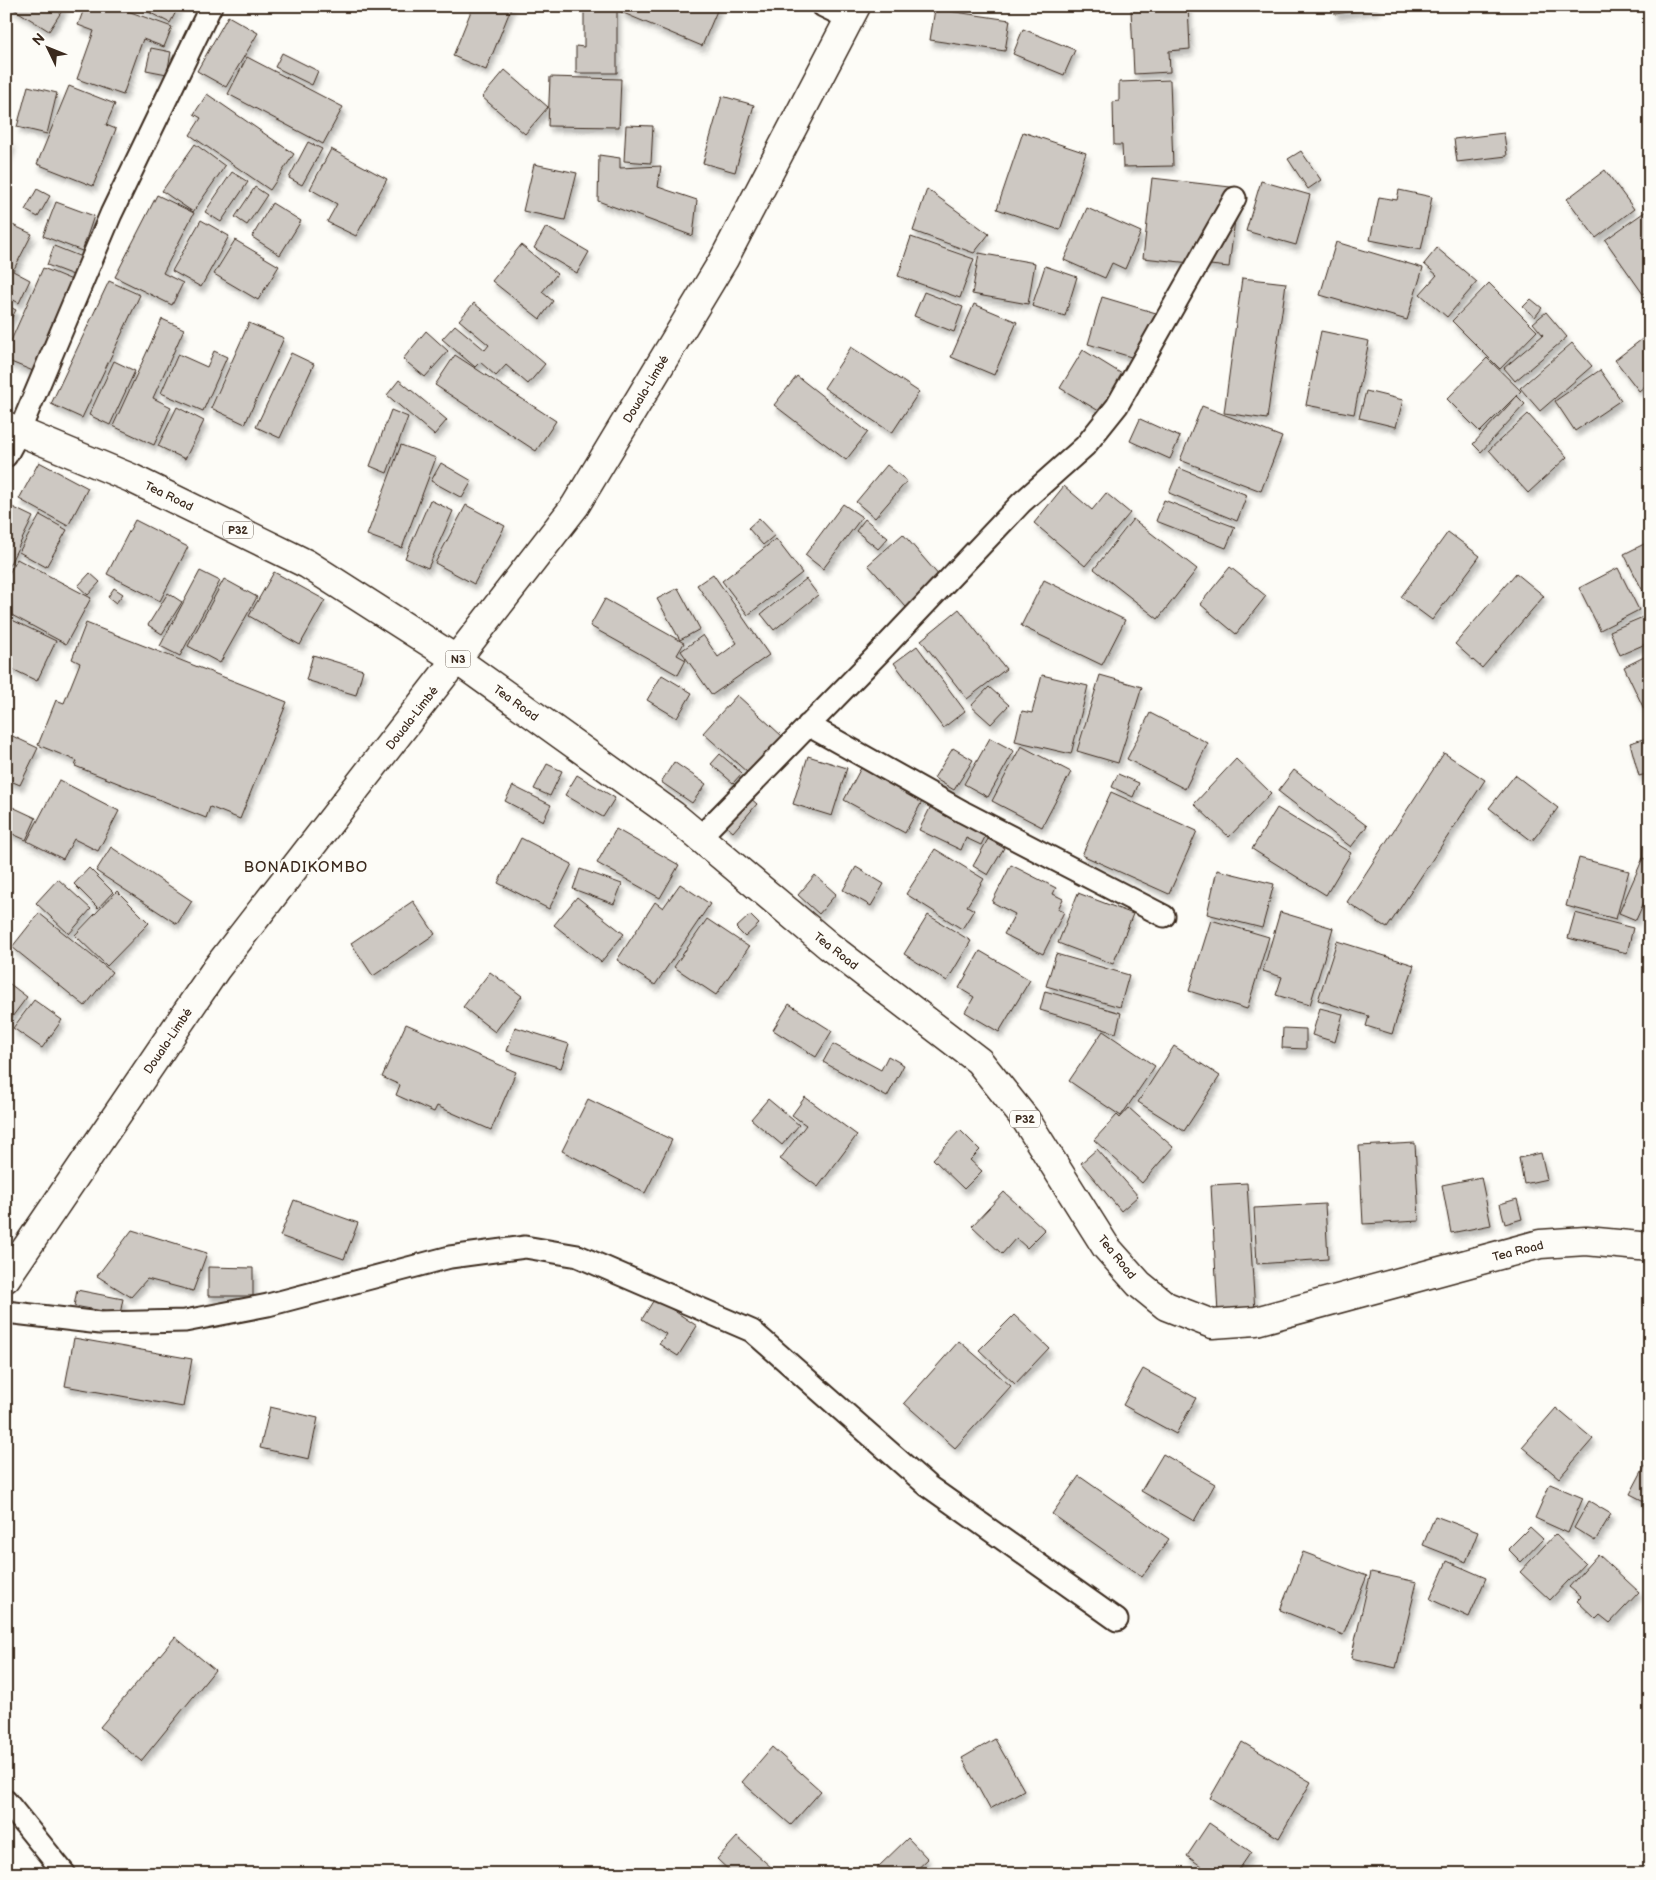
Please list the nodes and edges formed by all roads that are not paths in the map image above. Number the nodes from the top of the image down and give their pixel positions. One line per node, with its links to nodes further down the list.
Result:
1 (211, 6): 5 (street)
2 (823, 6): 3 (street)
3 (853, 13): 7 (main road, Douala-Limbé / N3)
4 (1235, 198): 8 (street)
5 (13, 429): 6 (street); 7 (main road, Tea Road / P32)
6 (6, 456)
7 (457, 660): 9 (main road, Tea Road / P32); 12 (main road, Douala-Limbé / N3)
8 (808, 725): 9 (street); 10 (street)
9 (700, 837): 11 (main road, Tea Road / P32)
10 (1164, 916)
11 (1650, 1247)
12 (6, 1278)
13 (6, 1312): 14 (street)
14 (1116, 1620)
15 (6, 1801): 16 (street)
16 (65, 1874)

